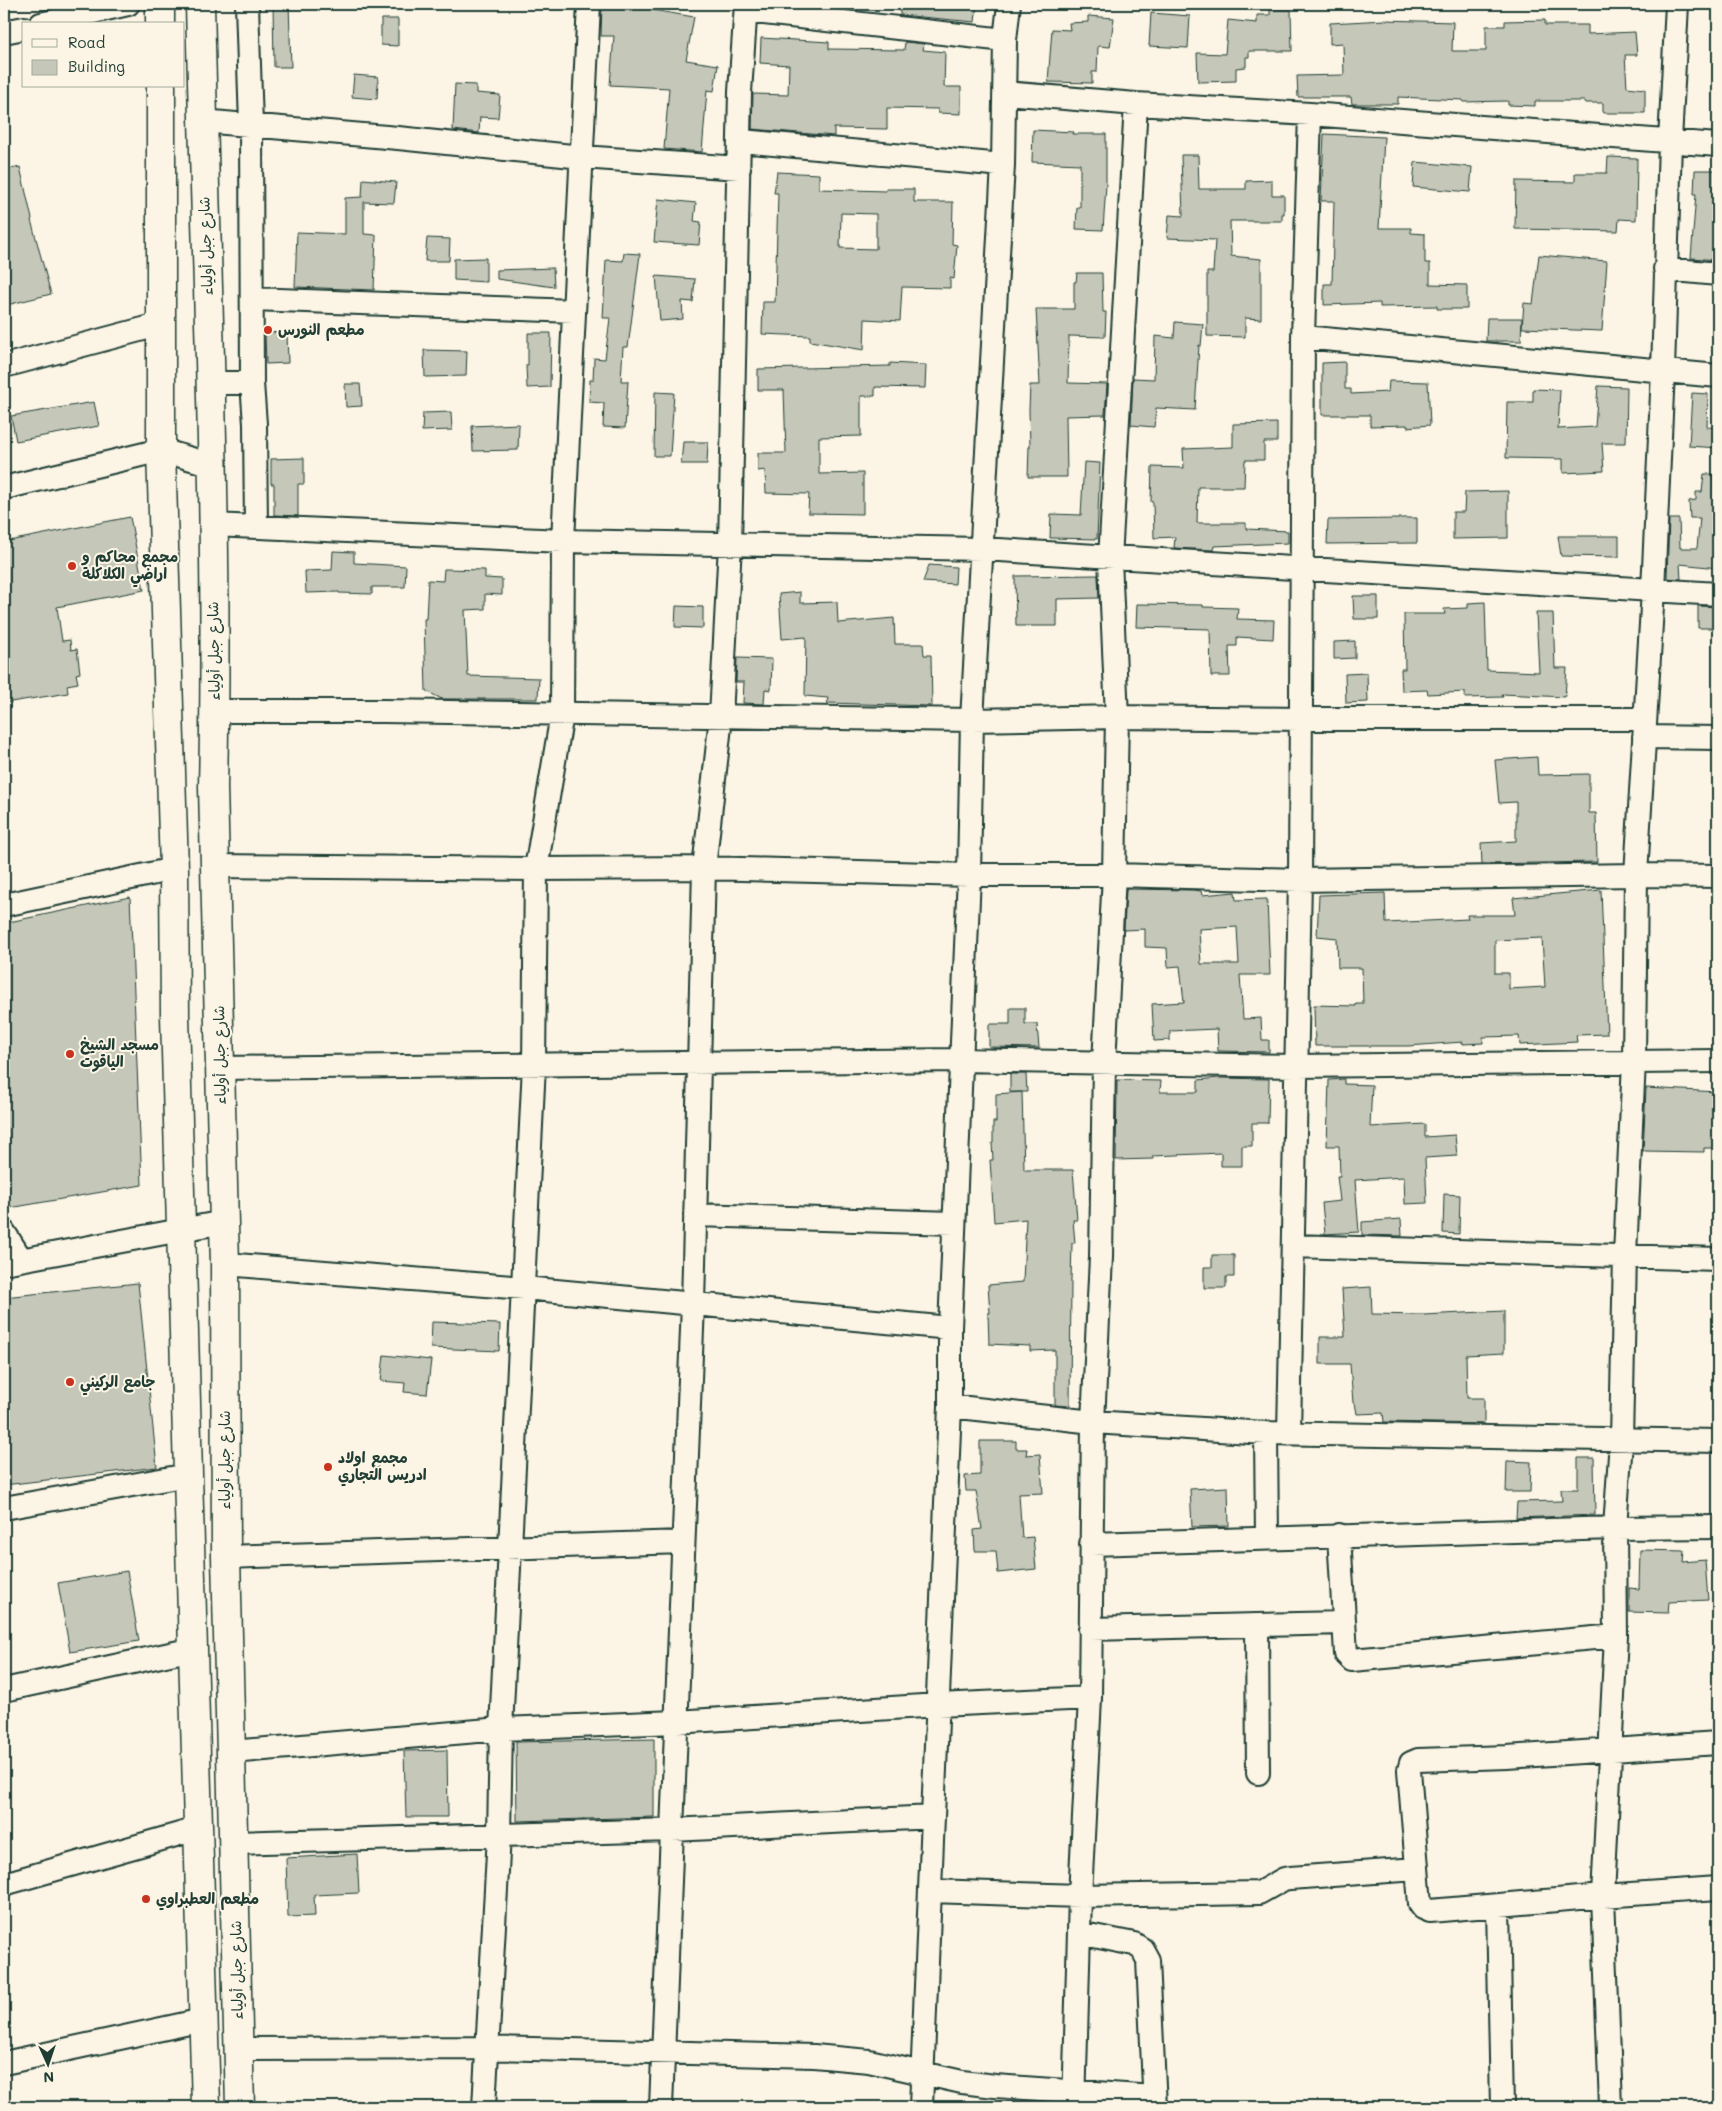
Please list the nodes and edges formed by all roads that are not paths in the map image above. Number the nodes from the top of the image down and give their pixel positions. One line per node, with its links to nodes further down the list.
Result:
1 (128, 4): 9 (street)
2 (160, 4): 10 (main road)
3 (200, 4): 18 (main road, شارع جبل أولياء)
4 (247, 4): 19 (street)
5 (589, 4): 23 (street)
6 (1009, 4): 13 (street)
7 (1677, 4): 21 (street)
8 (746, 7): 13 (street); 20 (street)
9 (50, 22)
10 (160, 22)
11 (22, 28): 12 (street)
12 (4, 32)
13 (1006, 40): 15 (street)
14 (161, 88): 30 (main road)
15 (1005, 93): 16 (street); 24 (street)
16 (1136, 104): 17 (street); 45 (street)
17 (1310, 114): 21 (street); 31 (street)
18 (202, 121): 19 (street); 35 (main road, شارع جبل أولياء)
19 (251, 125): 23 (street); 28 (street)
20 (740, 141): 24 (street); 25 (street)
21 (1670, 142): 22 (street); 26 (street)
22 (1718, 145)
23 (582, 158): 25 (street); 29 (street)
24 (1002, 165): 44 (street)
25 (739, 168): 43 (street)
26 (1665, 269): 27 (street); 33 (street)
27 (1718, 274)
28 (252, 299): 29 (street); 36 (street)
29 (574, 311): 42 (street)
30 (162, 324): 32 (street); 37 (main road)
31 (1303, 337): 33 (street); 46 (street)
32 (4, 366)
33 (1663, 371): 34 (street); 47 (street)
34 (1718, 376)
35 (210, 383): 36 (street); 38 (main road, شارع جبل أولياء)
36 (252, 383): 41 (street)
37 (161, 450): 38 (street); 39 (street); 59 (main road)
38 (212, 465): 40 (main road, شارع جبل أولياء)
39 (4, 488)
40 (213, 525): 41 (street); 49 (main road, شارع جبل أولياء)
41 (256, 527): 42 (street)
42 (563, 541): 43 (street); 50 (street)
43 (730, 544): 44 (street); 51 (street)
44 (982, 549): 45 (street); 54 (street)
45 (1110, 558): 46 (street); 52 (street)
46 (1301, 569): 47 (street); 53 (street)
47 (1653, 590): 48 (street); 55 (street)
48 (1718, 594)
49 (215, 711): 50 (street); 57 (main road, شارع جبل أولياء)
50 (562, 714): 51 (street); 60 (street)
51 (721, 717): 54 (street); 58 (street)
52 (1117, 717): 53 (street); 54 (street); 62 (street)
53 (1300, 719): 55 (street); 65 (street)
54 (972, 720): 61 (street)
55 (1644, 728): 56 (street); 63 (street)
56 (1718, 738)
57 (216, 866): 60 (street); 74 (main road, شارع جبل أولياء)
58 (704, 868): 60 (street); 61 (street); 70 (street)
59 (174, 869): 66 (street); 78 (main road)
60 (536, 869): 72 (street)
61 (969, 875): 62 (street); 67 (street)
62 (1114, 875): 65 (street); 71 (street)
63 (1636, 875): 64 (street); 65 (street); 68 (street)
64 (1718, 876)
65 (1300, 880): 73 (street)
66 (4, 905)
67 (960, 1060): 70 (street); 71 (street); 77 (street)
68 (1634, 1061): 69 (street); 73 (street); 81 (street)
69 (1718, 1061)
70 (699, 1062): 72 (street); 75 (street)
71 (1104, 1063): 73 (street); 89 (street)
72 (534, 1065): 74 (street); 85 (street)
73 (1297, 1066): 80 (street)
74 (220, 1068): 76 (main road, شارع جبل أولياء)
75 (695, 1215): 77 (street); 86 (street)
76 (224, 1222): 78 (street); 84 (main road, شارع جبل أولياء)
77 (954, 1224): 87 (street)
78 (182, 1229): 83 (street); 94 (main road)
79 (4, 1232): 83 (street)
80 (1294, 1246): 81 (street); 91 (street)
81 (1625, 1255): 82 (street); 92 (street)
82 (1718, 1258)
83 (12, 1261)
84 (225, 1264): 85 (street); 103 (main road, شارع جبل أولياء)
85 (524, 1288): 86 (street); 102 (street)
86 (693, 1304): 87 (street); 100 (street)
87 (950, 1328): 88 (street)
88 (950, 1406): 89 (street); 111 (street)
89 (1093, 1422): 90 (street); 101 (street)
90 (1266, 1433): 91 (street); 99 (street)
91 (1289, 1434): 92 (street)
92 (1621, 1440): 93 (street); 97 (street)
93 (1718, 1441)
94 (188, 1475): 95 (street); 108 (main road)
95 (4, 1508)
96 (1718, 1527): 97 (street)
97 (1615, 1528): 98 (street); 107 (street)
98 (1339, 1536): 99 (street); 104 (street)
99 (1267, 1538): 101 (street)
100 (683, 1542): 102 (street); 112 (street)
101 (1091, 1544): 106 (street)
102 (511, 1549): 103 (street); 113 (street)
103 (226, 1557): 116 (main road, شارع جبل أولياء)
104 (1343, 1623): 105 (street); 107 (street)
105 (1257, 1624): 106 (street); 117 (street)
106 (1090, 1629): 110 (street)
107 (1616, 1636): 115 (street)
108 (193, 1648): 109 (street); 119 (main road)
109 (4, 1690)
110 (1090, 1698): 111 (street); 127 (street)
111 (938, 1705): 112 (street); 118 (street)
112 (676, 1722): 113 (street); 120 (street)
113 (501, 1729): 116 (street); 121 (street)
114 (1718, 1743): 115 (street)
115 (1610, 1750): 123 (street); 128 (street)
116 (231, 1752): 122 (main road, شارع جبل أولياء)
117 (1258, 1773)
118 (933, 1817): 120 (street); 126 (street)
119 (197, 1829): 124 (street); 131 (main road)
120 (672, 1830): 121 (street); 134 (street)
121 (499, 1835): 122 (street); 133 (street)
122 (234, 1843): 132 (main road, شارع جبل أولياء)
123 (1416, 1869): 127 (street); 129 (street)
124 (4, 1884)
125 (1718, 1888): 128 (street)
126 (931, 1891): 127 (street); 136 (street)
127 (1080, 1896): 130 (street)
128 (1603, 1896): 129 (street); 145 (street)
129 (1498, 1906): 144 (street)
130 (1079, 1932): 137 (street); 138 (street)
131 (203, 2020): 135 (street); 139 (main road)
132 (239, 2048): 133 (street); 140 (main road, شارع جبل أولياء)
133 (487, 2048): 134 (street); 141 (street)
134 (663, 2051): 136 (street); 142 (street)
135 (4, 2063)
136 (923, 2072): 137 (street); 143 (street)
137 (1074, 2099): 138 (street)
138 (1154, 2102)
139 (206, 2107)
140 (240, 2107)
141 (484, 2107)
142 (661, 2107)
143 (921, 2107)
144 (1502, 2107)
145 (1610, 2107)

